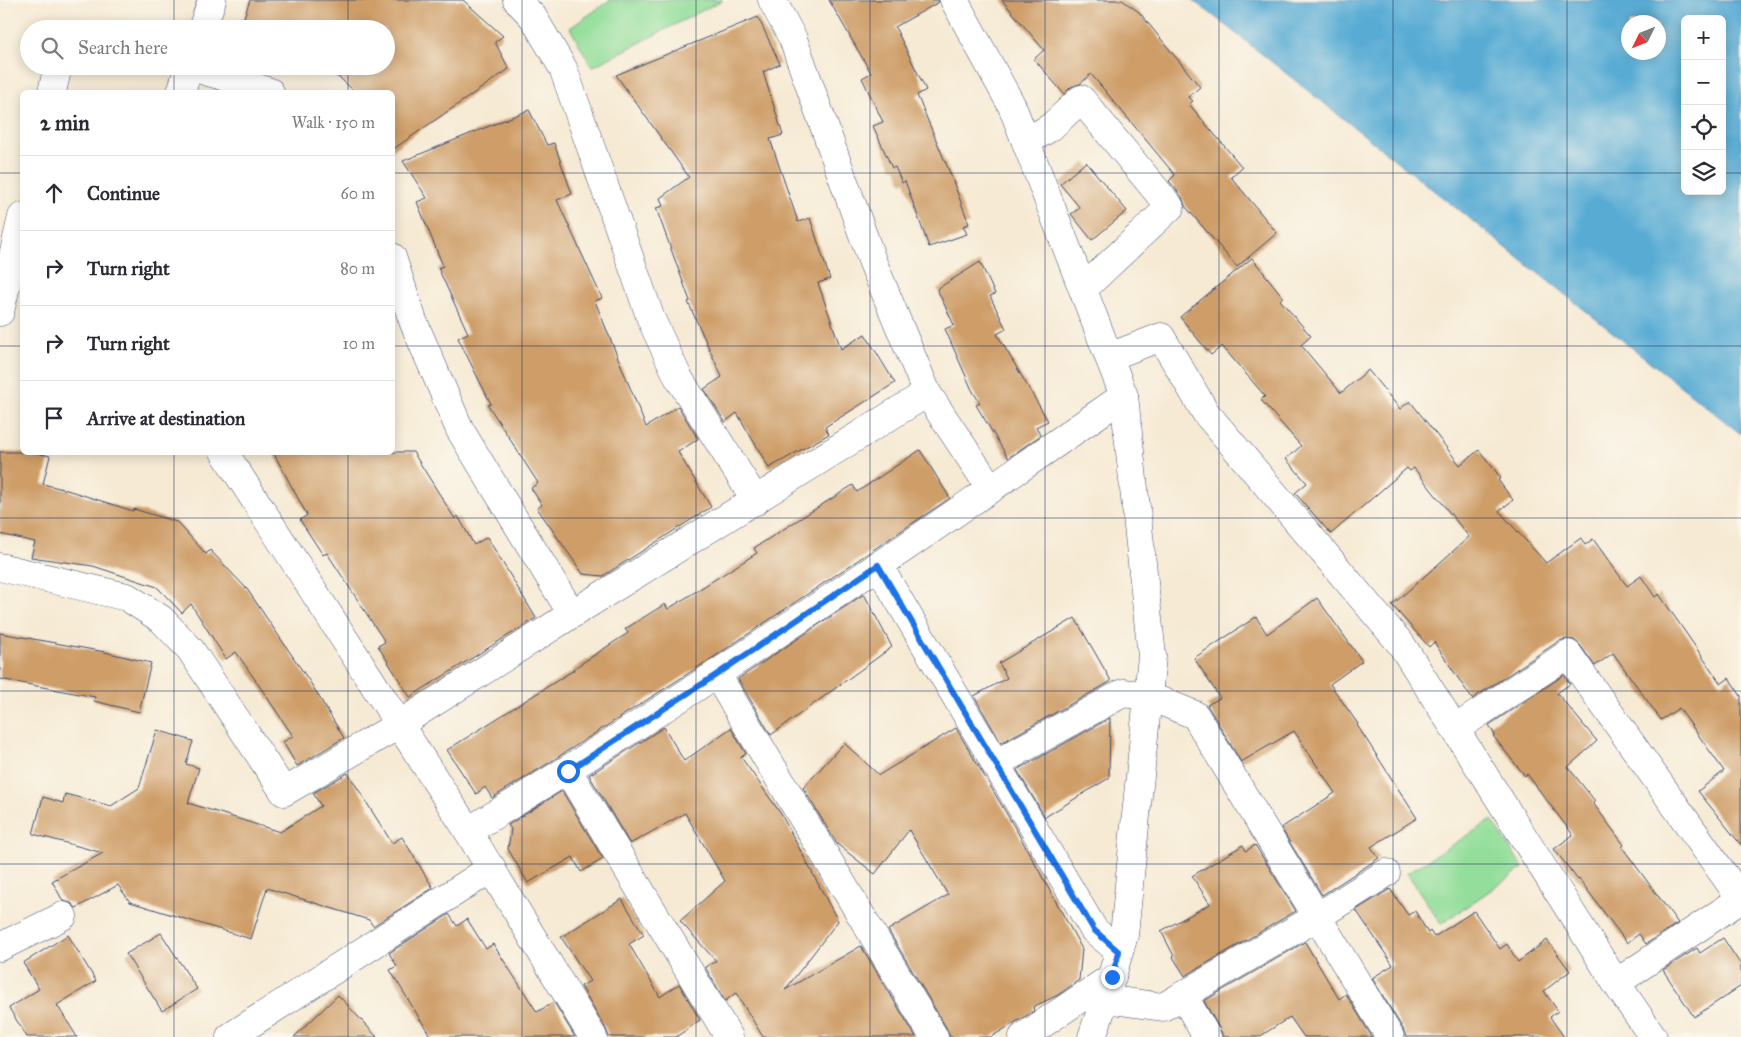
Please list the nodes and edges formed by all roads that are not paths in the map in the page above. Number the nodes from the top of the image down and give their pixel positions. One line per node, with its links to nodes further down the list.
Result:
1 (212, 0): 5 (street)
2 (517, 0): 22 (street)
3 (772, 0): 18 (street)
4 (954, 0): 12 (street)
5 (205, 20)
6 (56, 75): 9 (street)
7 (186, 75): 10 (street)
8 (219, 75): 11 (street)
9 (52, 90)
10 (182, 90)
11 (264, 90)
12 (1026, 142): 15 (street); 15 (street)
13 (20, 226): 16 (street)
14 (395, 267): 25 (street)
15 (1083, 289): 17 (street)
16 (0, 312)
17 (1109, 358): 19 (street); 29 (street)
18 (927, 393): 21 (street); 22 (street)
19 (1124, 396): 21 (street); 27 (street)
20 (226, 455): 28 (street)
21 (991, 488): 23 (street)
22 (756, 501): 25 (street)
23 (878, 565): 26 (street); 30 (street)
24 (0, 567): 28 (street)
25 (572, 614): 28 (street)
26 (716, 675): 31 (street); 44 (street)
27 (1148, 696): 30 (street); 36 (street); 38 (street)
28 (400, 724): 32 (street)
29 (1455, 729): 39 (street); 39 (street)
30 (995, 764): 38 (street)
31 (568, 771): 32 (street); 43 (street)
32 (468, 831): 33 (street)
33 (492, 868): 41 (street); 42 (street)
34 (1386, 873): 36 (street)
35 (62, 916): 37 (street)
36 (1317, 917): 40 (street); 48 (street)
37 (0, 947)
38 (1112, 976): 40 (street); 45 (street); 46 (street)
39 (1616, 983): 49 (street)
40 (1183, 995): 47 (street)
41 (230, 1037)
42 (593, 1037)
43 (729, 1037)
44 (934, 1037)
45 (1023, 1037)
46 (1092, 1037)
47 (1207, 1037)
48 (1390, 1037)
49 (1653, 1037)

